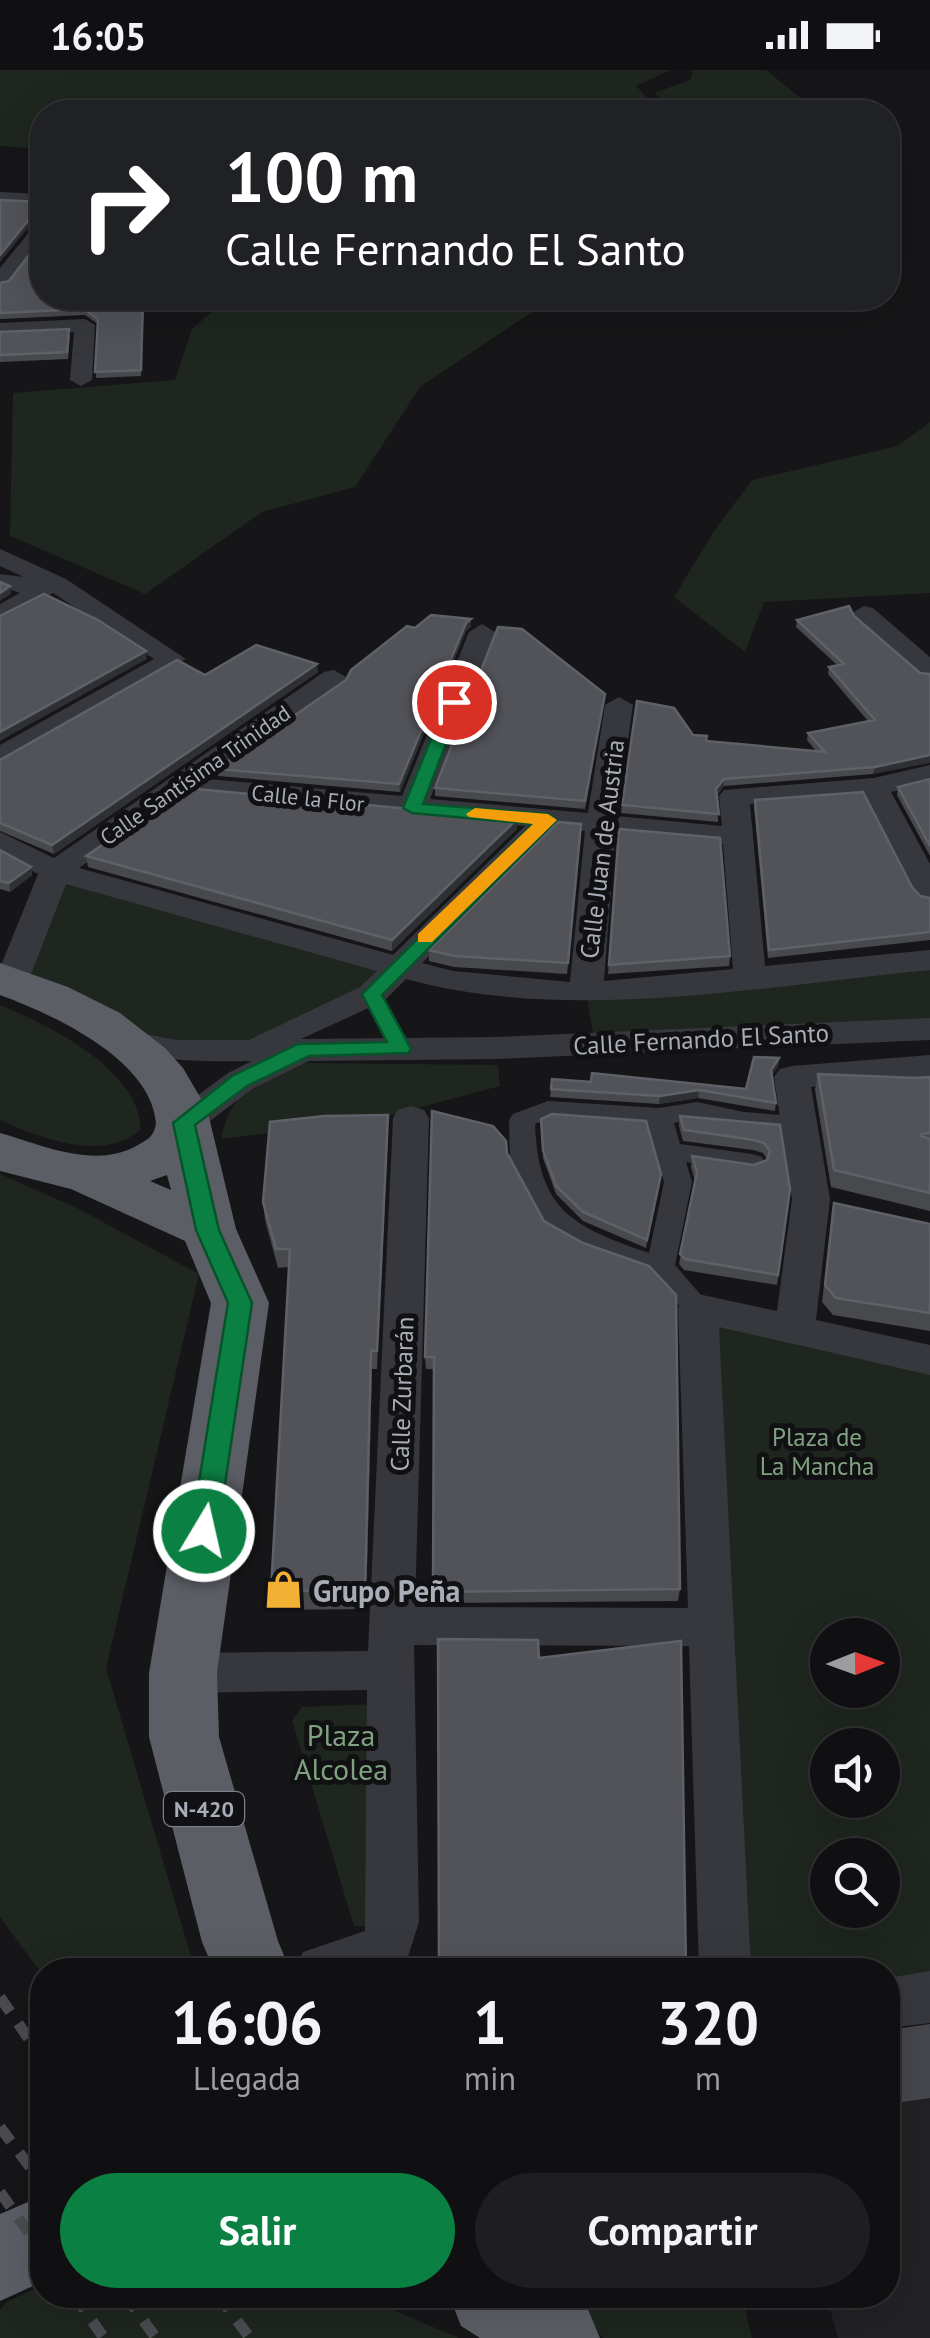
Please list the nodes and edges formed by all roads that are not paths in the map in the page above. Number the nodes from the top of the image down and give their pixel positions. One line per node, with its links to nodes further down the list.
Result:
1 (0, 197): 2 (street)
2 (30, 198)
3 (30, 237): 4 (street)
4 (0, 238)
5 (30, 249): 6 (street)
6 (7, 278)
7 (0, 329): 8 (street)
8 (81, 380)
9 (0, 556): 17 (street)
10 (0, 576): 12 (street)
11 (864, 614): 14 (street)
12 (0, 615)
13 (482, 632): 21 (street)
14 (930, 671)
15 (334, 678): 19 (street, Calle Santísima Trinidad)
16 (619, 704): 23 (street, Calle Juan de Austria)
17 (0, 757)
18 (930, 774): 20 (street)
19 (179, 785): 21 (street, Calle la Flor); 26 (street, Calle Santísima Trinidad)
20 (874, 787): 24 (street); 27 (street)
21 (412, 808): 22 (street, Calle la Flor)
22 (548, 820): 23 (street, Calle la Flor); 29 (street)
23 (601, 825): 24 (street, Calle la Flor); 32 (street, Calle Juan de Austria)
24 (736, 836): 30 (street)
25 (0, 840): 26 (street, Calle Fernando El Santo)
26 (55, 872): 29 (street, Calle Fernando El Santo); 31 (street)
27 (930, 892)
28 (930, 960): 30 (street, Calle Fernando El Santo)
29 (395, 967): 32 (street, Calle Fernando El Santo); 33 (street, Calle Fernando El Santo)
30 (750, 978): 32 (street, Calle Fernando El Santo)
31 (6, 980): 35 (highway)
32 (586, 993): 37 (street, Calle Fernando El Santo)
33 (372, 994): 36 (street, Calle Fernando El Santo); 39 (street)
34 (930, 1029): 37 (street, Calle Fernando El Santo)
35 (123, 1041): 36 (street, Calle Fernando El Santo); 44 (highway)
36 (253, 1048): 38 (street, Calle Fernando El Santo)
37 (472, 1048): 39 (street, Calle Fernando El Santo)
38 (306, 1049): 39 (street, Calle Fernando El Santo); 44 (street, Calle Fernando El Santo)
39 (401, 1049)
40 (930, 1066): 43 (street, Calle Fernando El Santo)
41 (659, 1117): 43 (street); 46 (street); 50 (street)
42 (411, 1118): 55 (street, Calle Zurbarán)
43 (799, 1123): 52 (street)
44 (183, 1126): 48 (highway); 49 (highway, N-420)
45 (0, 1151): 48 (highway)
46 (670, 1153): 47 (street); 50 (street)
47 (752, 1163)
48 (79, 1172): 49 (highway)
49 (208, 1230): 56 (highway, N-420)
50 (660, 1267): 51 (street)
51 (698, 1308): 52 (street); 54 (street)
52 (796, 1330): 53 (street)
53 (930, 1360)
54 (712, 1627): 55 (street); 59 (street)
55 (392, 1648): 56 (street); 58 (street)
56 (182, 1673): 57 (highway, N-420)
57 (248, 1958)
58 (359, 1958)
59 (725, 1958)
60 (930, 1996): 61 (street)
61 (900, 2000)
62 (930, 2061): 63 (main road)
63 (900, 2065)
64 (30, 2244): 65 (highway)
65 (0, 2258)
66 (516, 2308): 67 (highway)
67 (556, 2338)

